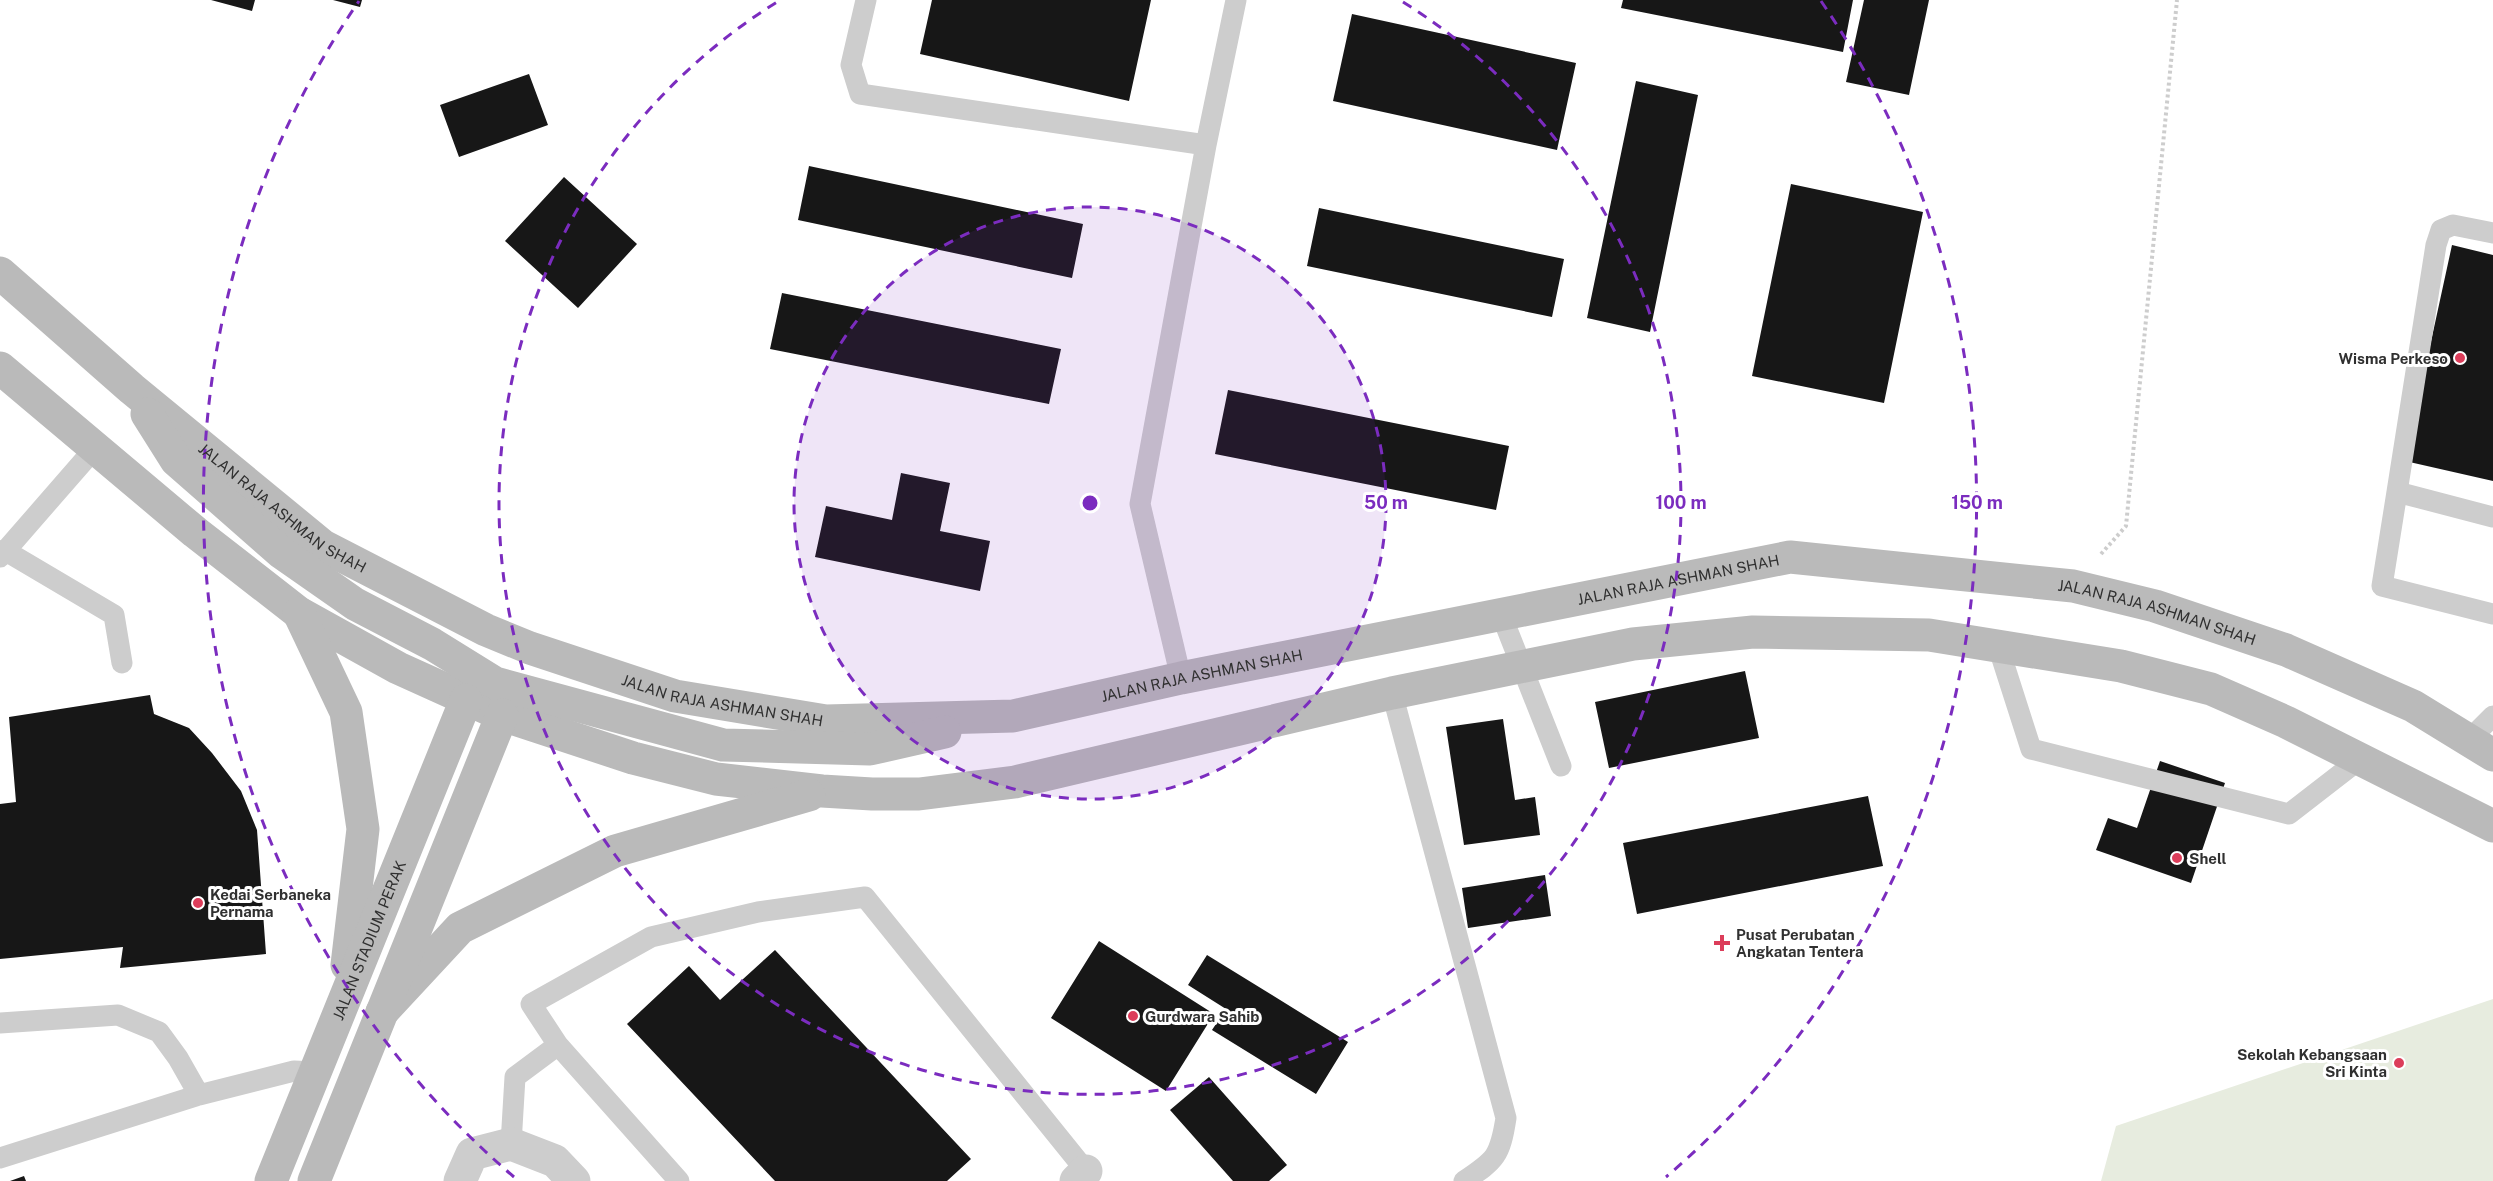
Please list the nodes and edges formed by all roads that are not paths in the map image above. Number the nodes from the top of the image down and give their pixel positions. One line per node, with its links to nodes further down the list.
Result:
1 (866, 0): 3 (lane)
2 (1236, 0): 3 (lane)
3 (1206, 145): 18 (lane)
4 (2493, 233): 9 (lane)
5 (0, 273): 7 (main road, JALAN RAJA ASHMAN SHAH)
6 (0, 368): 8 (main road)
7 (132, 389): 19 (main road); 23 (main road, JALAN RAJA ASHMAN SHAH)
8 (95, 448): 11 (lane); 12 (main road)
9 (2397, 492): 10 (lane); 14 (lane)
10 (2493, 517)
11 (2, 554): 16 (lane)
12 (299, 613): 21 (main road); 30 (main road)
13 (1501, 614): 17 (lane); 18 (main road, JALAN RAJA ASHMAN SHAH); 25 (main road, JALAN RAJA ASHMAN SHAH)
14 (2493, 614)
15 (1998, 646): 17 (main road); 26 (main road); 26 (lane)
16 (122, 663)
17 (1523, 666): 20 (main road); 27 (lane)
18 (1181, 678): 23 (main road, JALAN RAJA ASHMAN SHAH)
19 (495, 683): 21 (main road); 22 (main road); 23 (main road)
20 (1392, 693): 28 (main road); 44 (lane)
21 (466, 700): 22 (main road); 30 (main road, JALAN STADIUM PERAK)
22 (502, 715): 28 (main road); 31 (main road)
23 (1013, 716)
24 (2493, 716): 25 (lane)
25 (2481, 747)
26 (2360, 759): 29 (main road)
27 (1561, 766)
28 (822, 791): 31 (main road)
29 (2493, 826)
30 (343, 1005): 34 (main road, JALAN STADIUM PERAK)
31 (382, 1012): 40 (main road)
32 (0, 1023): 35 (lane)
33 (558, 1045): 36 (lane); 38 (lane); 43 (lane)
34 (315, 1072): 35 (lane); 39 (main road, JALAN STADIUM PERAK)
35 (199, 1095): 37 (lane)
36 (511, 1144): 41 (street); 42 (street)
37 (0, 1158)
38 (1081, 1176)
39 (272, 1181)
40 (314, 1181)
41 (460, 1181)
42 (574, 1181)
43 (679, 1181)
44 (1464, 1181)

